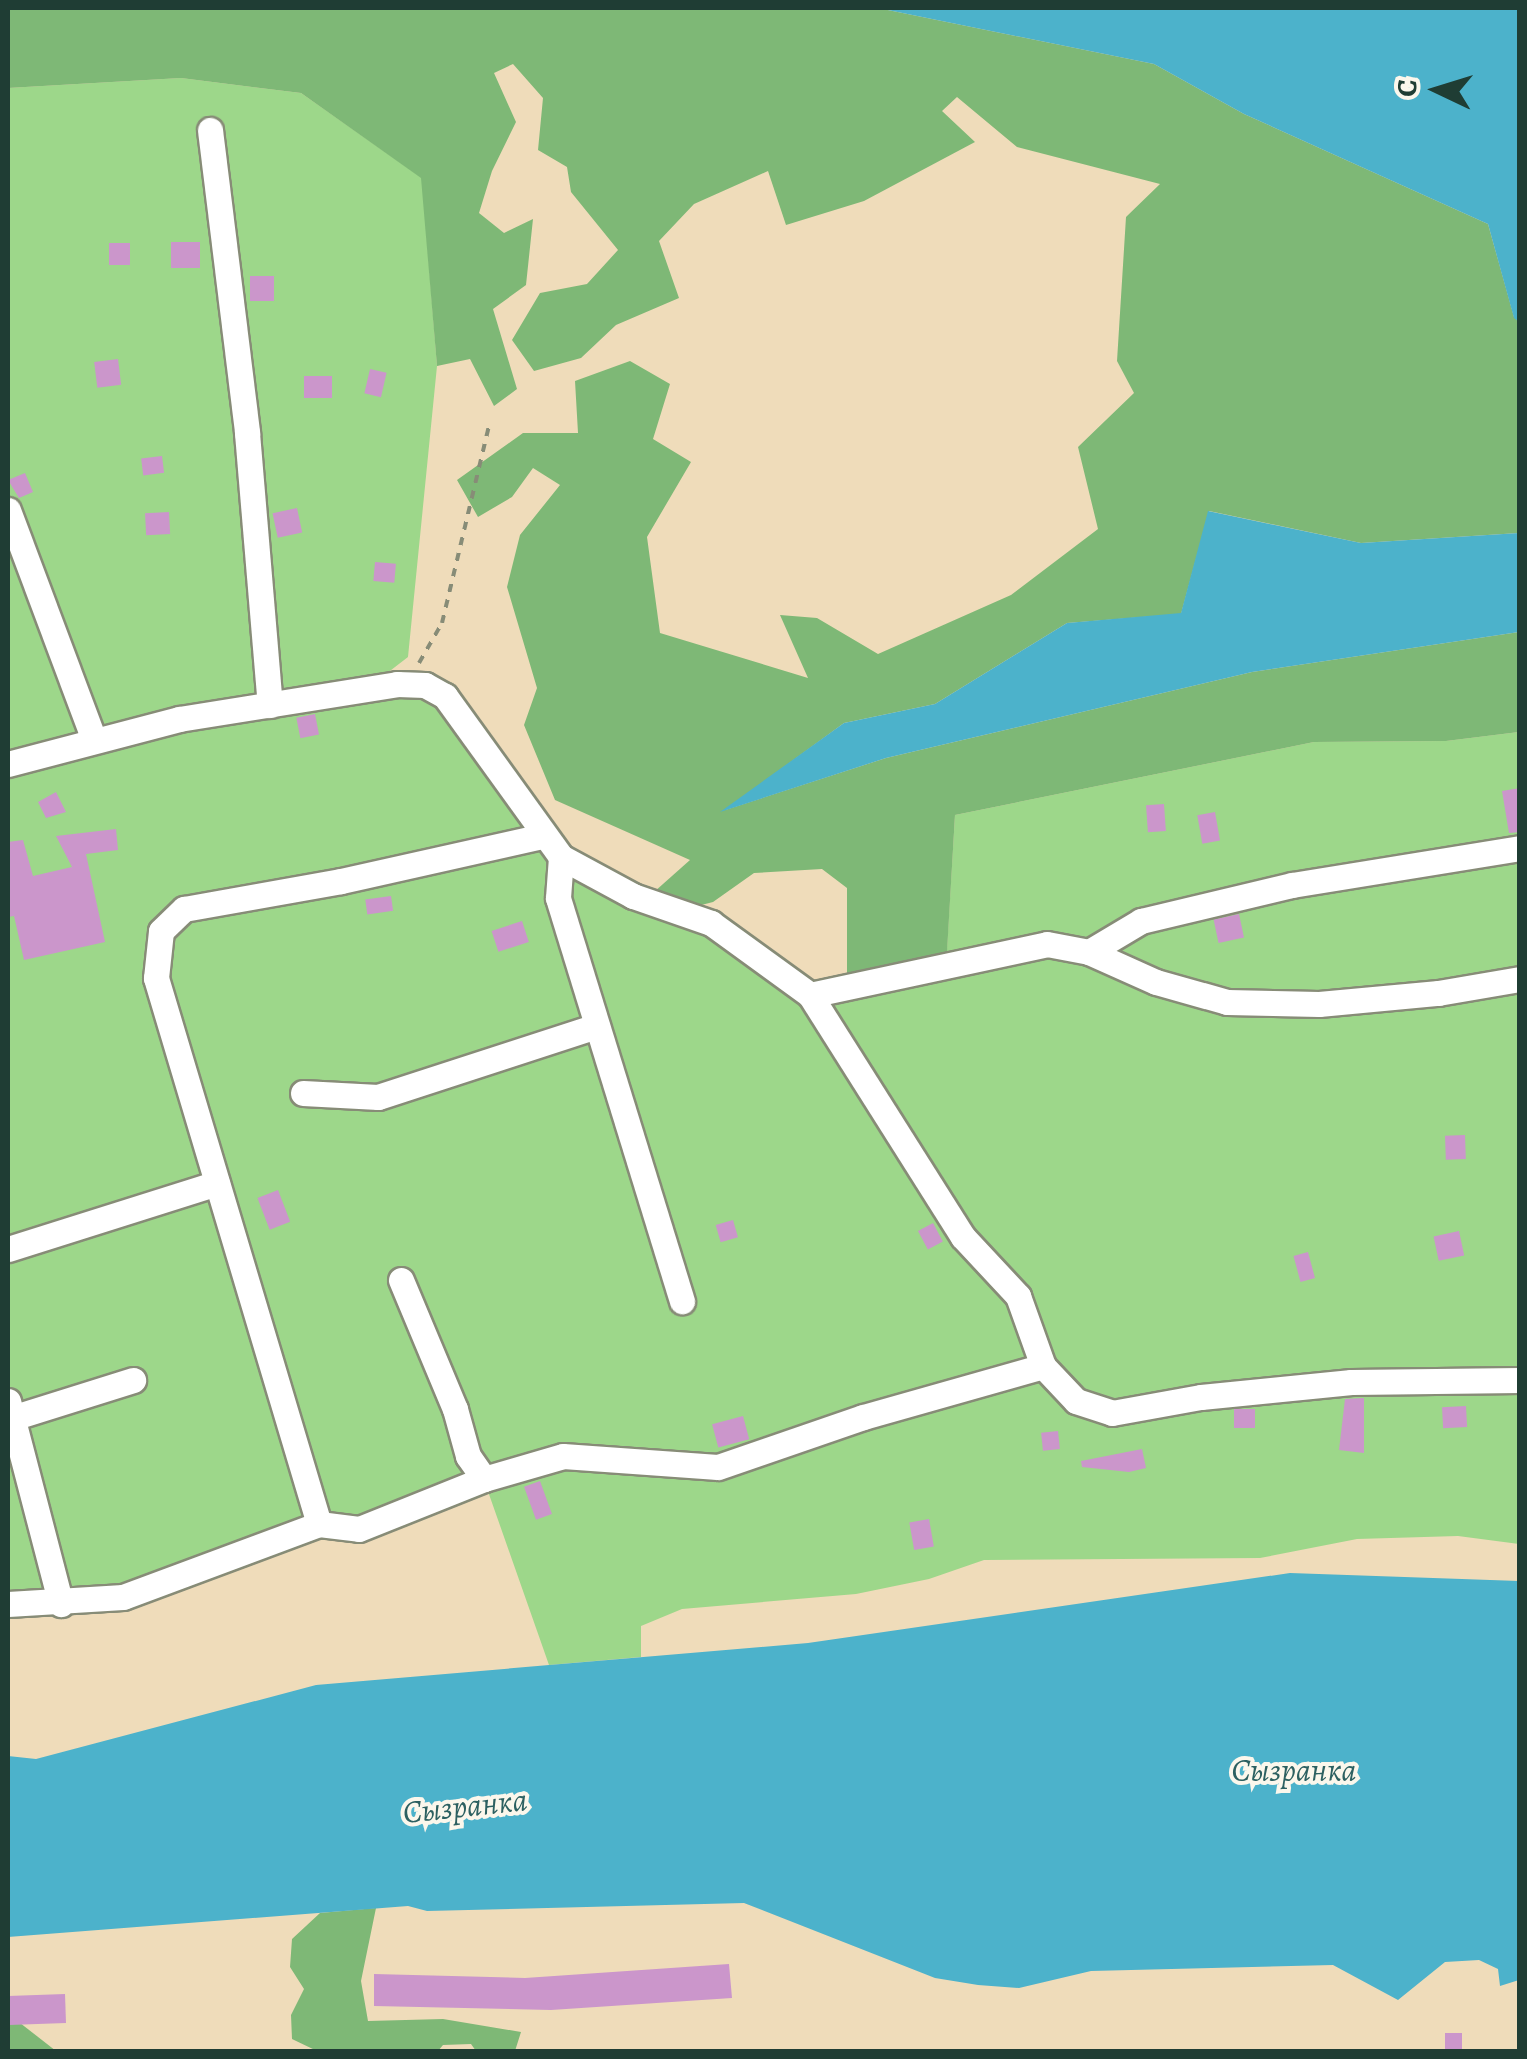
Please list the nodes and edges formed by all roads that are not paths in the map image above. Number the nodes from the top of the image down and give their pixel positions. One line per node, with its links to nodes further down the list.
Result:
1 (210, 130): 3 (street)
2 (8, 510): 4 (street)
3 (270, 706): 4 (street); 6 (street)
4 (94, 740): 5 (street)
5 (8, 764)
6 (542, 836): 8 (street); 14 (street)
7 (1520, 848): 9 (street)
8 (561, 858): 11 (street); 12 (street)
9 (1089, 952): 10 (street); 11 (street)
10 (1520, 979)
11 (810, 995): 18 (street)
12 (597, 1026): 13 (street); 17 (street)
13 (303, 1093)
14 (217, 1183): 15 (street); 23 (street)
15 (8, 1249)
16 (401, 1280): 22 (street)
17 (682, 1301)
18 (1044, 1366): 20 (street); 22 (street)
19 (133, 1380): 21 (street)
20 (1520, 1380)
21 (10, 1410): 25 (street)
22 (484, 1479): 23 (street)
23 (319, 1524): 25 (street)
24 (8, 1604): 25 (street)
25 (62, 1604)

